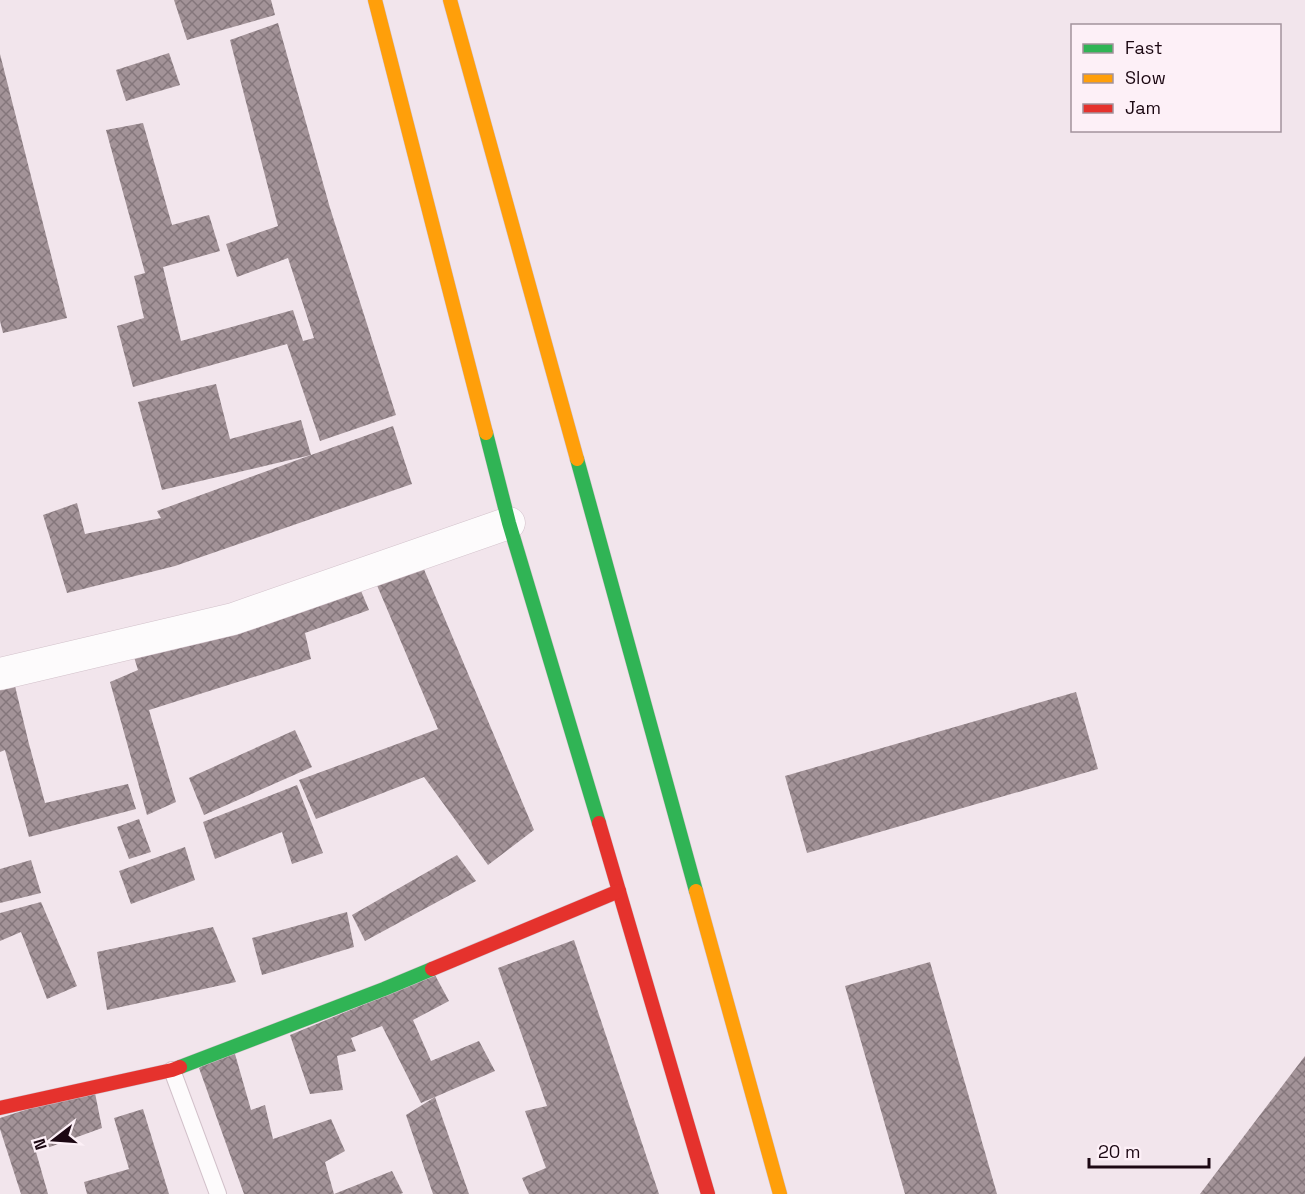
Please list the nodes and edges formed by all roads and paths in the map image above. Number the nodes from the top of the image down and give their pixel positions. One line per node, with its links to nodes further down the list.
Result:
1 (375, 0): 3 (main road)
2 (450, 0): 10 (main road)
3 (509, 523): 4 (street); 5 (main road)
4 (0, 674)
5 (619, 891): 6 (main road); 9 (main road)
6 (172, 1070): 7 (main road); 8 (lane)
7 (0, 1108)
8 (218, 1194)
9 (708, 1194)
10 (780, 1194)

